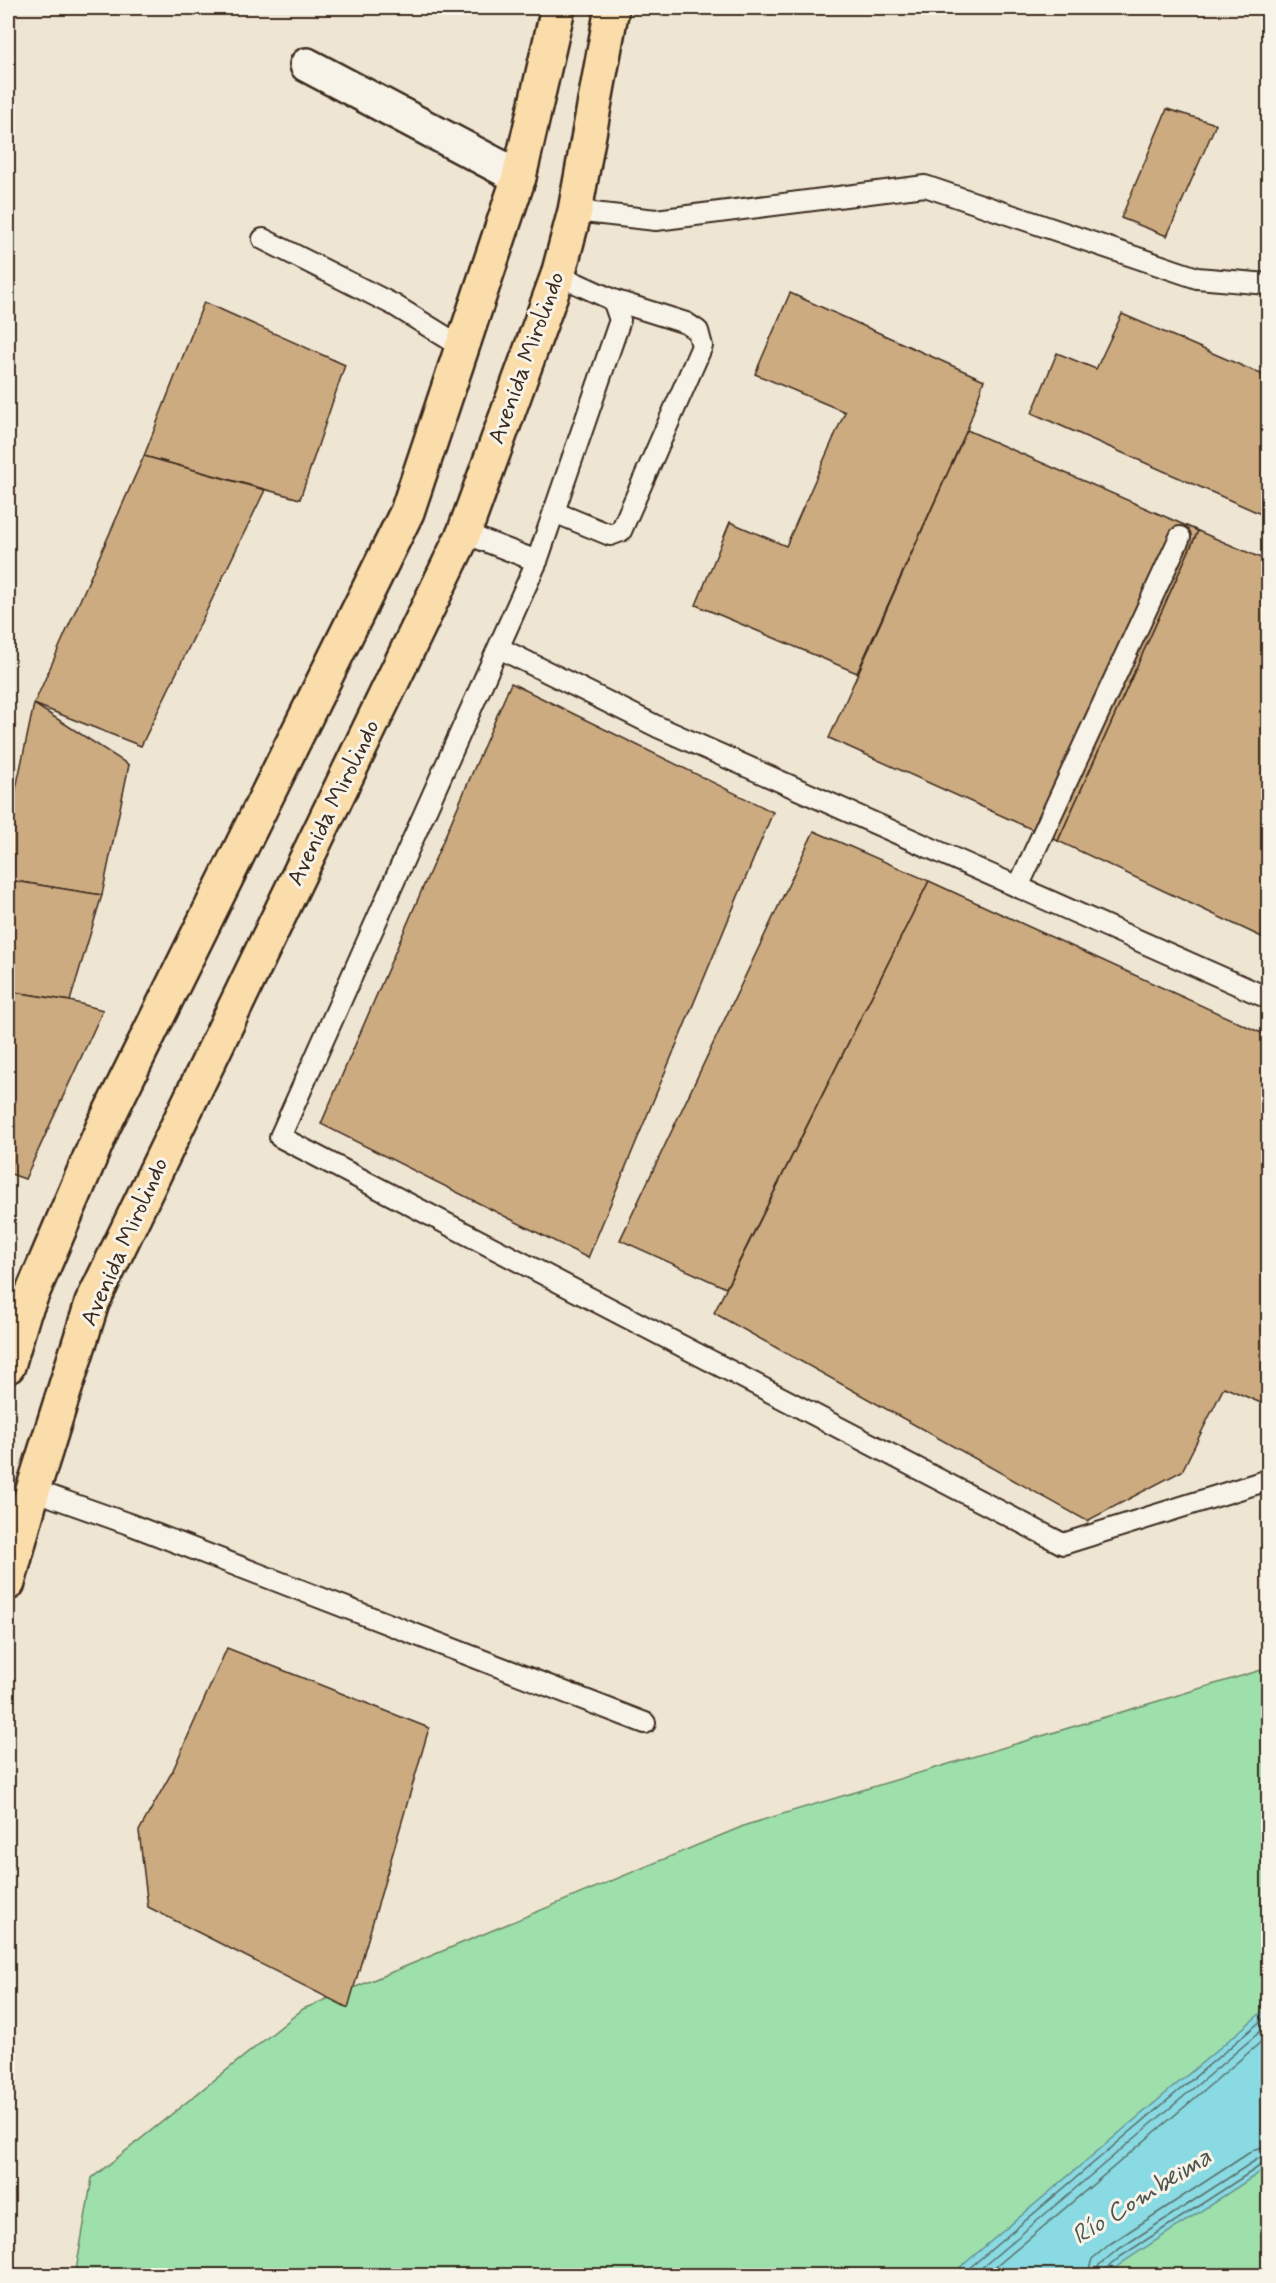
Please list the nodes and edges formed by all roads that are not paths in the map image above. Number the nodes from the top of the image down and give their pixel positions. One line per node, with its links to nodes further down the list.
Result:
1 (558, 8): 4 (main road)
2 (612, 8): 5 (main road, Avenida Mirolindo)
3 (307, 65): 4 (street)
4 (519, 177): 10 (main road)
5 (574, 211): 7 (main road, Avenida Mirolindo); 8 (lane)
6 (263, 239): 10 (lane)
7 (558, 275): 9 (lane); 12 (main road, Avenida Mirolindo)
8 (1269, 284)
9 (613, 300): 11 (lane); 11 (lane)
10 (462, 347): 18 (main road)
11 (554, 512): 14 (lane)
12 (464, 533): 14 (lane); 20 (main road, Avenida Mirolindo)
13 (1180, 537): 16 (lane)
14 (537, 561): 15 (lane)
15 (499, 648): 16 (lane); 19 (lane)
16 (1017, 886): 17 (lane)
17 (1267, 994)
18 (8, 1366)
19 (1269, 1480)
20 (33, 1490): 21 (main road, Avenida Mirolindo); 22 (lane)
21 (8, 1583)
22 (645, 1723)

